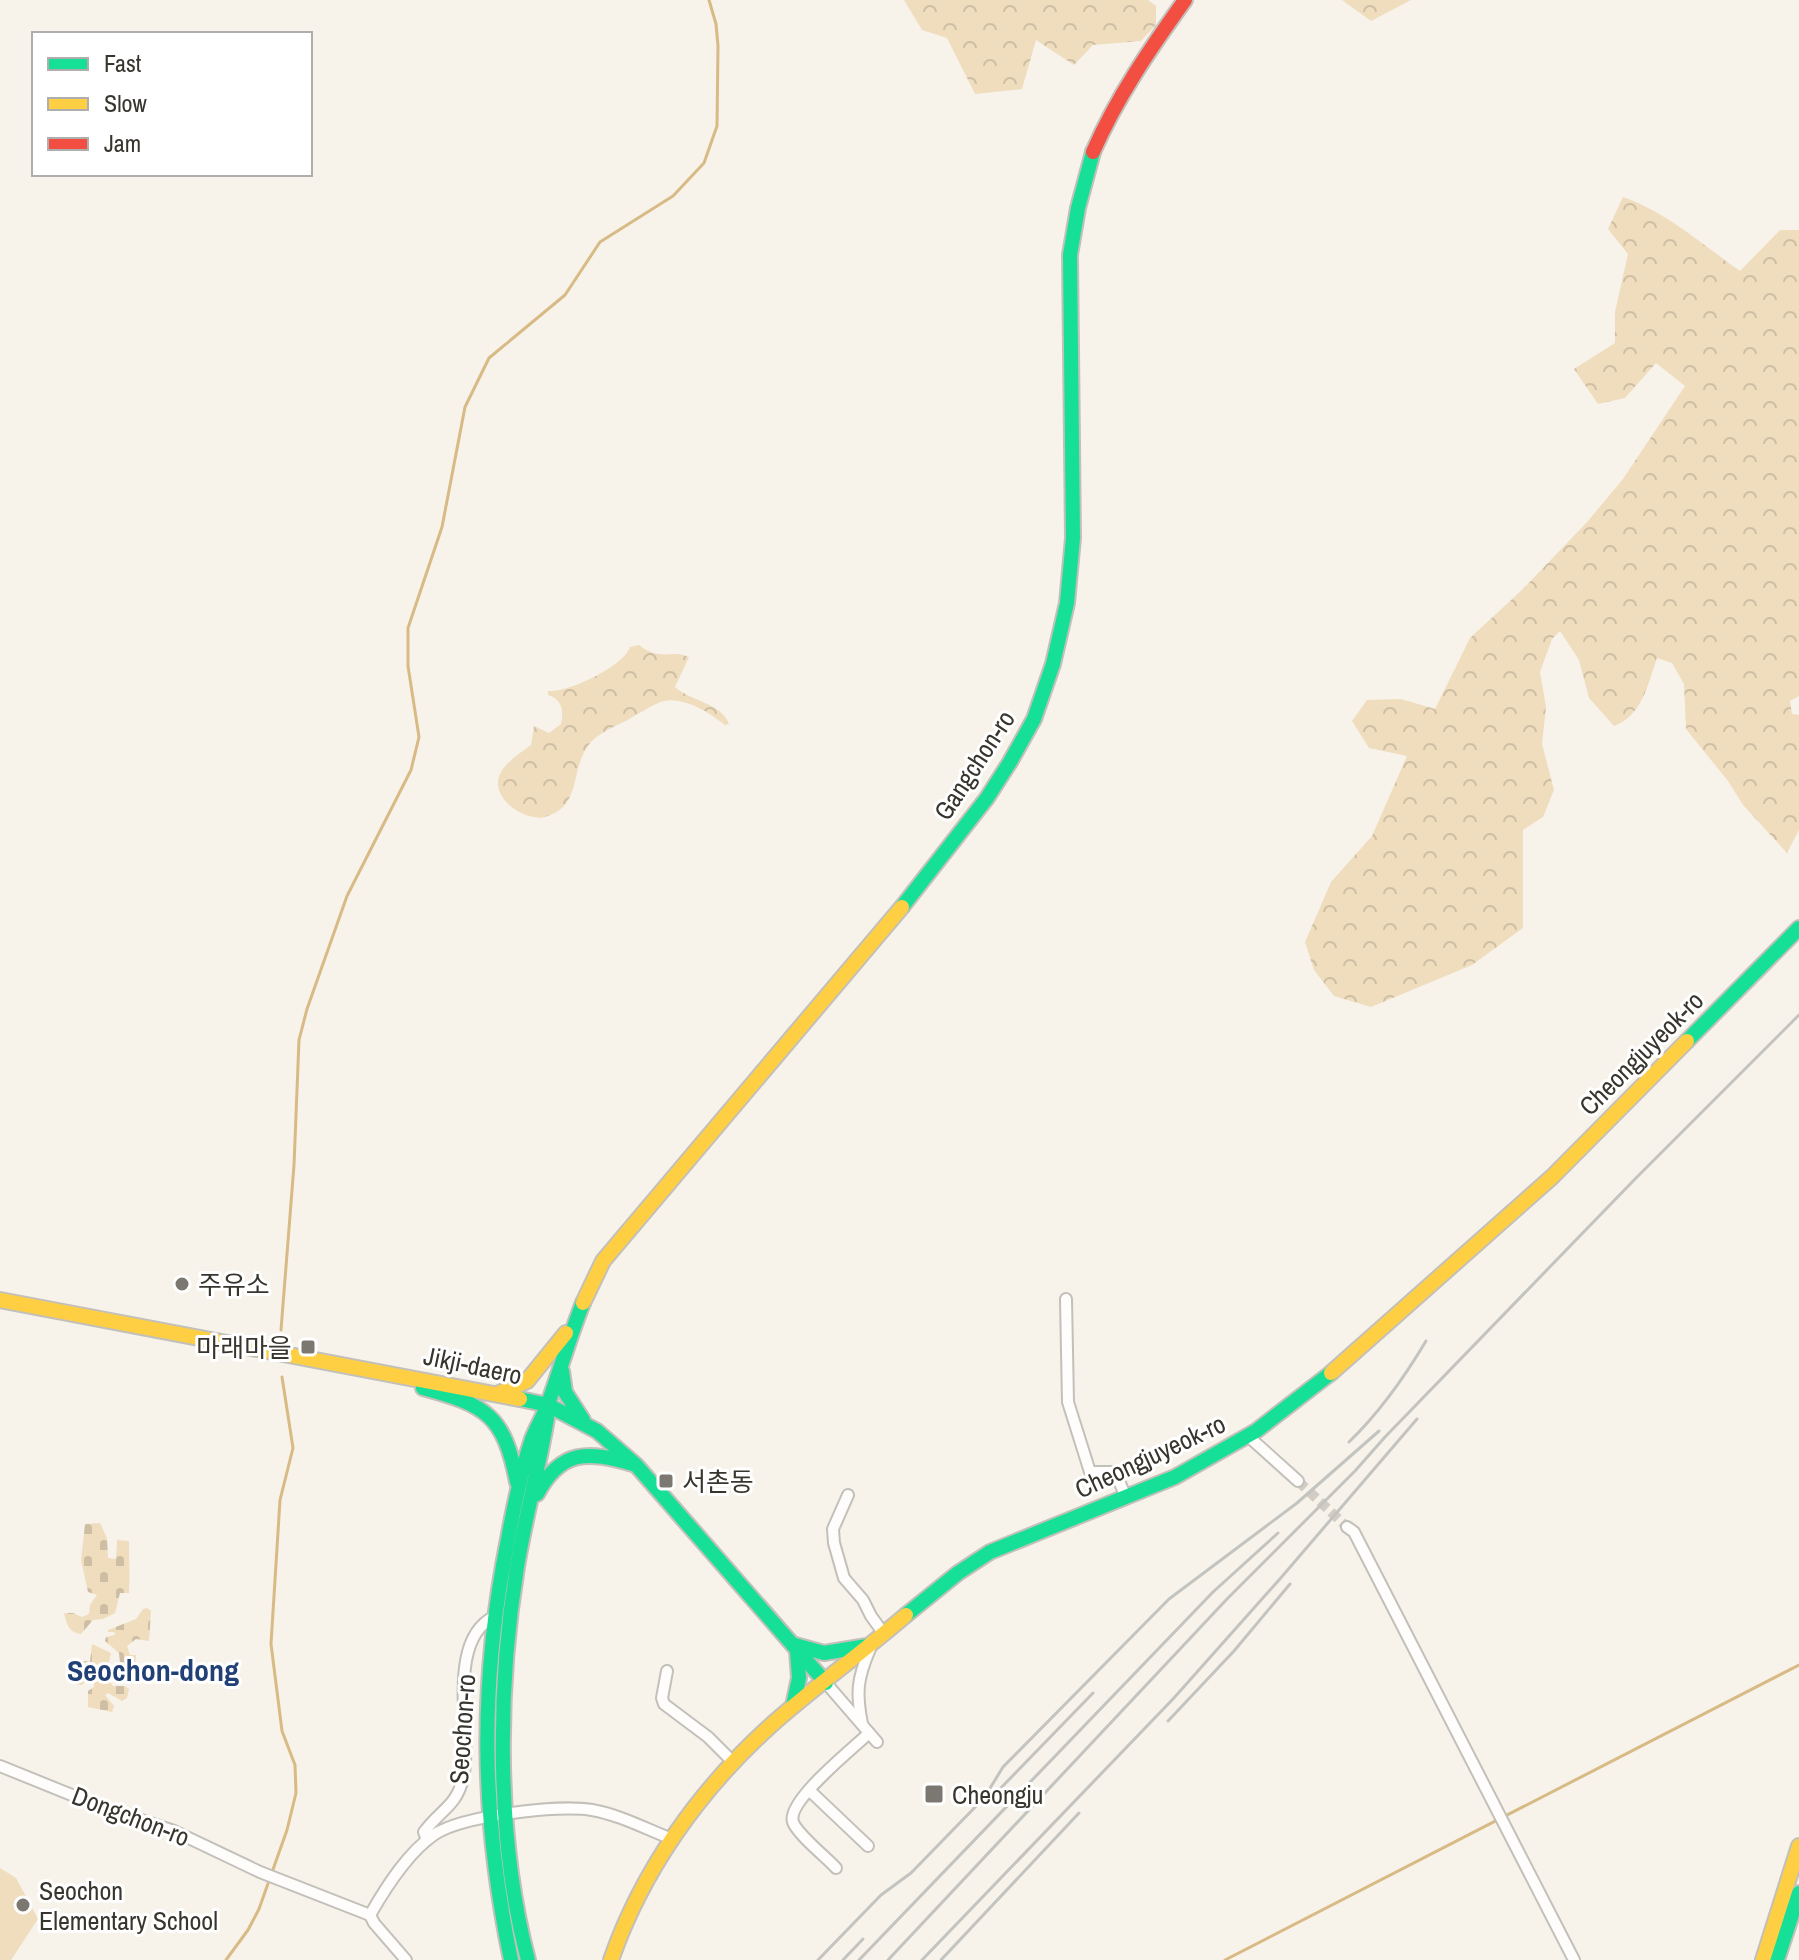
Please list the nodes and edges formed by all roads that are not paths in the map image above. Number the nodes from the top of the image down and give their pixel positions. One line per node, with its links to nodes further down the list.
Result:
1 (1185, 0): 5 (main road, Gangchon-ro)
2 (1799, 928): 11 (main road, Cheongjuyeok-ro)
3 (1066, 1299): 16 (street)
4 (0, 1300): 7 (main road, Jikji-daero)
5 (574, 1323): 6 (main road, Gangchon-ro); 8 (main road)
6 (561, 1363): 9 (main road, Gangchon-ro); 10 (main road)
7 (404, 1375): 8 (main road, Jikji-daero); 14 (main road)
8 (497, 1394): 9 (main road, Jikji-daero)
9 (548, 1405): 10 (main road, Jikji-daero); 14 (main road); 17 (main road)
10 (585, 1424): 12 (main road, Jikji-daero)
11 (1248, 1436): 13 (street); 16 (main road, Cheongjuyeok-ro)
12 (636, 1465): 17 (main road); 22 (main road, Jikji-daero)
13 (1298, 1481)
14 (519, 1490): 19 (main road)
15 (848, 1495): 20 (street)
16 (1126, 1497): 20 (main road, Cheongjuyeok-ro)
17 (526, 1520): 30 (main road)
18 (1347, 1527): 43 (street)
19 (495, 1616): 31 (main road); 33 (street, Seochon-ro)
20 (884, 1634): 21 (main road, Cheongjuyeok-ro)
21 (872, 1645): 22 (main road); 24 (main road, Cheongjuyeok-ro); 26 (street)
22 (794, 1646): 24 (main road, Jikji-daero); 25 (main road)
23 (667, 1671): 27 (street)
24 (826, 1683): 25 (main road, Cheongjuyeok-ro); 26 (street)
25 (793, 1706): 27 (main road, Cheongjuyeok-ro)
26 (869, 1733): 29 (street)
27 (734, 1763): 32 (main road, Cheongjuyeok-ro)
28 (0, 1766): 38 (street, Dongchon-ro)
29 (809, 1790): 34 (street); 36 (street)
30 (506, 1815): 31 (street); 32 (street); 41 (main road)
31 (489, 1818): 33 (street); 40 (main road)
32 (672, 1839): 42 (main road, Cheongjuyeok-ro)
33 (427, 1840): 38 (street, Seochon-ro)
34 (868, 1846)
35 (1799, 1846): 44 (main road)
36 (836, 1868)
37 (1799, 1893): 45 (main road)
38 (372, 1919): 39 (street)
39 (406, 1960)
40 (511, 1960)
41 (528, 1960)
42 (611, 1960)
43 (1574, 1960)
44 (1763, 1960)
45 (1777, 1960)

